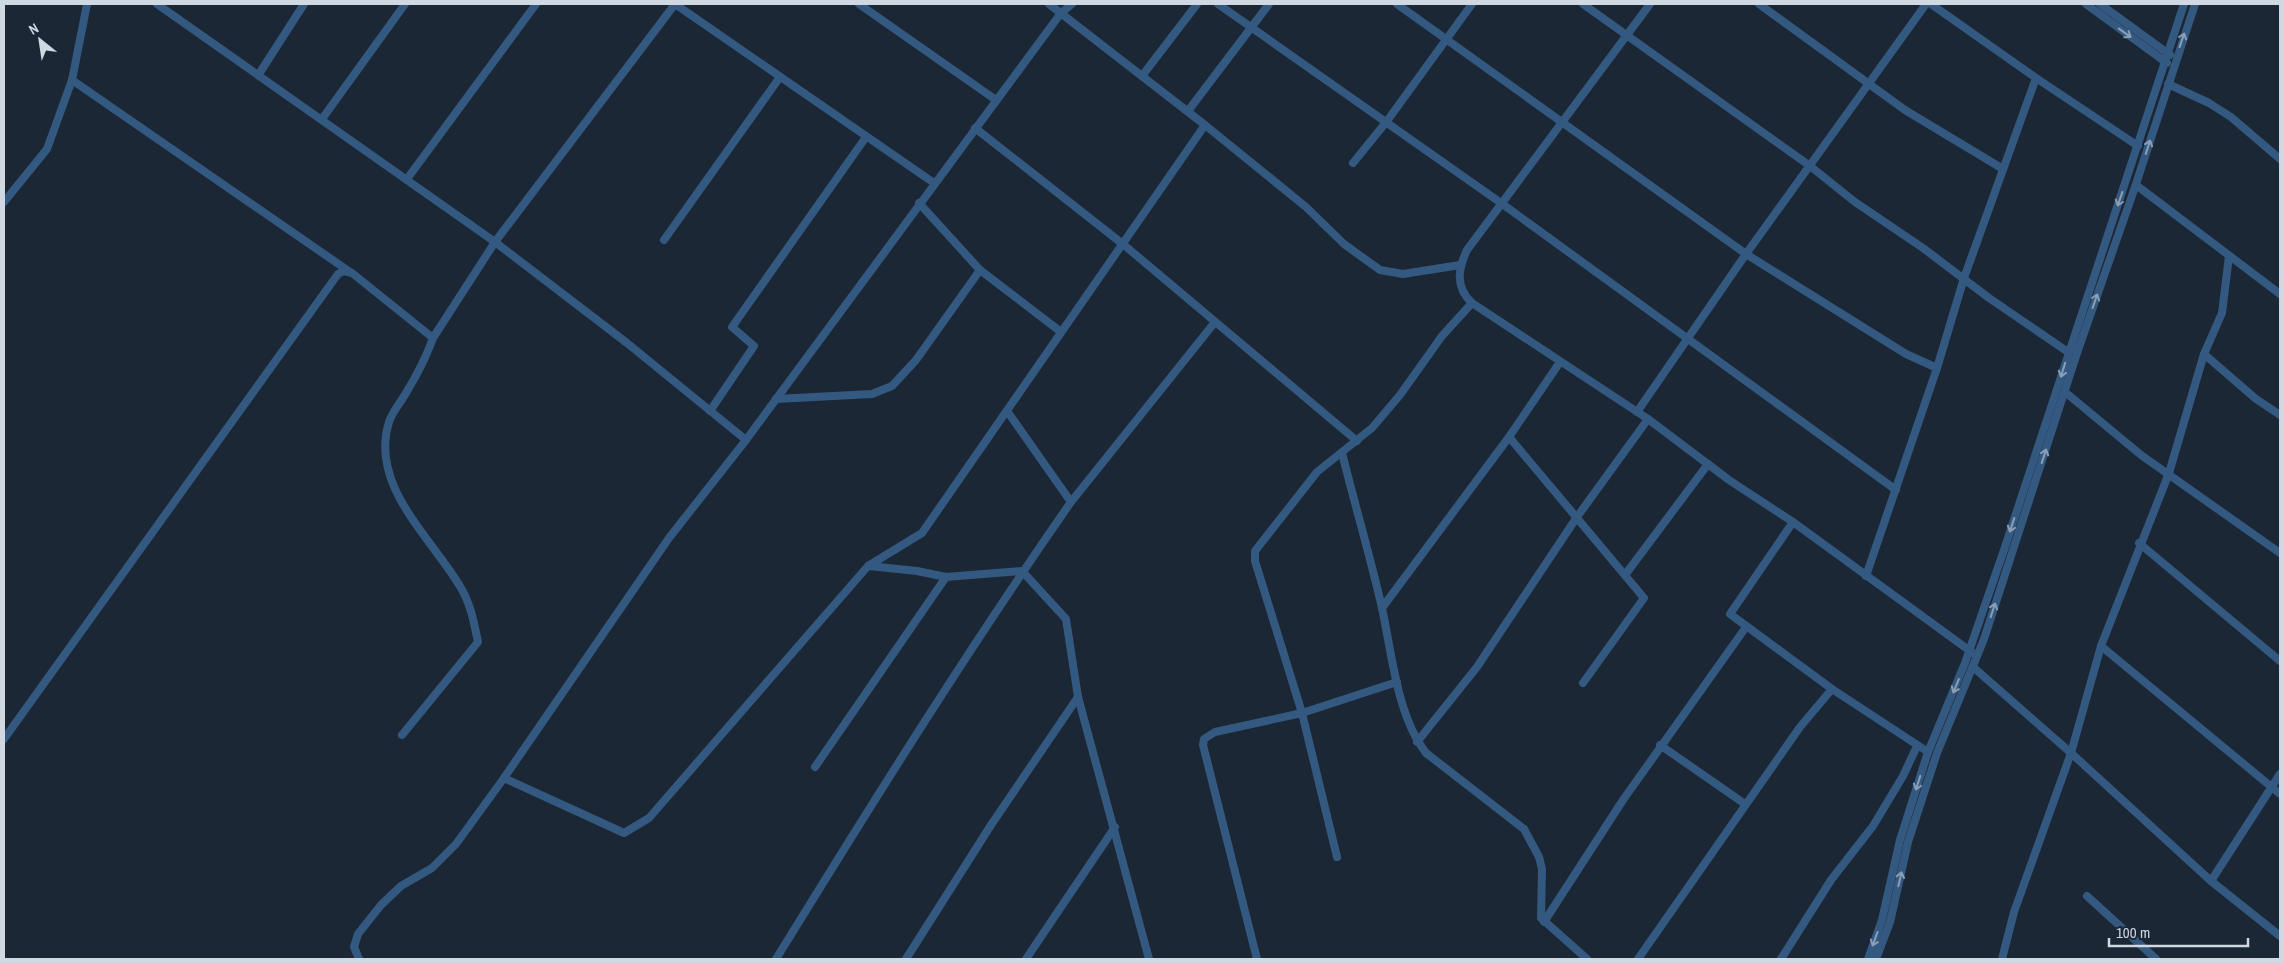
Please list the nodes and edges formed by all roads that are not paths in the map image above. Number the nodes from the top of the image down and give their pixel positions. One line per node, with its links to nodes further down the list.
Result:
1 (87, 4): 35 (street)
2 (157, 4): 31 (street)
3 (304, 4): 31 (street)
4 (405, 4): 40 (street)
5 (536, 4): 51 (street)
6 (675, 4): 33 (street); 58 (street)
7 (860, 4): 38 (street)
8 (1050, 4): 25 (street)
9 (1062, 4): 25 (street)
10 (1072, 4): 25 (street)
11 (1197, 4): 32 (street)
12 (1218, 4): 26 (street)
13 (1269, 4): 26 (street)
14 (1397, 4): 28 (street)
15 (1472, 4): 28 (street)
16 (1583, 4): 27 (street)
17 (1650, 4): 27 (street)
18 (1759, 4): 36 (street)
19 (1926, 4): 36 (street)
20 (1931, 4): 34 (street)
21 (2086, 4): 29 (street, one-way to 29)
22 (2100, 4): 29 (street)
23 (2184, 4): 29 (street)
24 (2195, 4): 30 (street, one-way to 24)
25 (1061, 13): 32 (street); 38 (street)
26 (1252, 27): 39 (street); 41 (street)
27 (1627, 35): 42 (street); 49 (street)
28 (1446, 40): 41 (street); 42 (street)
29 (2166, 58): 30 (street); 46 (street)
30 (2174, 64): 37 (street)
31 (258, 74): 40 (street)
32 (1142, 76): 39 (street)
33 (780, 77): 45 (street); 57 (street)
34 (2036, 78): 46 (street); 50 (street)
35 (72, 80): 54 (street); 64 (street)
36 (1869, 83): 49 (street); 50 (street)
37 (2168, 84): 47 (street); 53 (street, one-way to 37)
38 (996, 100): 44 (street)
39 (1188, 112): 43 (street)
40 (322, 119): 51 (street)
41 (1387, 121): 48 (street); 56 (street)
42 (1561, 123): 56 (street); 60 (street)
43 (1205, 125): 59 (street); 62 (street)
44 (975, 128): 52 (street); 59 (street)
45 (866, 137): 52 (street); 78 (street)
46 (2138, 146): 72 (street, one-way to 72)
47 (2280, 160)
48 (1353, 163)
49 (1810, 166): 60 (street); 65 (street)
50 (2003, 169): 65 (street)
51 (407, 179): 58 (street)
52 (934, 183): 55 (street)
53 (2136, 184): 61 (street); 76 (street, one-way to 53)
54 (4, 202)
55 (919, 202): 63 (street); 77 (street)
56 (1501, 203): 62 (street); 71 (street)
57 (664, 240)
58 (495, 242): 70 (street); 78 (street)
59 (1124, 245): 68 (street); 69 (street)
60 (1746, 254): 71 (street); 75 (street)
61 (2230, 256): 66 (street); 73 (street)
62 (1460, 265): 67 (street)
63 (980, 270): 69 (street); 77 (street)
64 (352, 273): 70 (street); 113 (street)
65 (1964, 278): 72 (street); 75 (street)
66 (2280, 294)
67 (1472, 303): 74 (street); 85 (street)
68 (1215, 322): 85 (street); 90 (street)
69 (1062, 332): 79 (street)
70 (433, 338): 112 (street)
71 (1686, 340): 80 (street); 89 (street)
72 (2068, 352): 103 (street, one-way to 103)
73 (2204, 354): 81 (street); 88 (street)
74 (1560, 362): 80 (street); 83 (street)
75 (1937, 368): 89 (street)
76 (2065, 392): 88 (street); 104 (street, one-way to 76)
77 (776, 399): 84 (street)
78 (710, 411): 84 (street)
79 (1006, 411): 90 (street); 95 (street)
80 (1637, 412): 82 (street)
81 (2280, 415)
82 (1648, 419): 87 (street); 91 (street)
83 (1509, 438): 91 (street); 100 (street)
84 (746, 440): 121 (street)
85 (1357, 441): 86 (street)
86 (1342, 453): 100 (street); 111 (street)
87 (1708, 464): 92 (street); 97 (street)
88 (2169, 473): 93 (street); 94 (street)
89 (1896, 490): 98 (street)
90 (1071, 502): 96 (street)
91 (1577, 517): 97 (street); 114 (street)
92 (1793, 522): 98 (street); 101 (street)
93 (2139, 543): 102 (street); 105 (street)
94 (2280, 553)
95 (868, 566): 99 (street); 121 (street)
96 (1022, 571): 99 (street); 110 (street); 132 (street)
97 (1625, 575): 108 (street)
98 (1866, 576): 103 (street)
99 (946, 577): 119 (street)
100 (1382, 608): 107 (street)
101 (1746, 627): 109 (street); 115 (street)
102 (2101, 646): 118 (street); 122 (street)
103 (1969, 650): 104 (street); 117 (street, one-way to 117)
104 (1977, 656): 106 (street)
105 (2280, 661)
106 (1973, 666): 118 (street); 141 (street, one-way to 106)
107 (1397, 682): 111 (street); 114 (street)
108 (1583, 683)
109 (1832, 689): 116 (street); 124 (street)
110 (1078, 697): 125 (street); 133 (street)
111 (1302, 713): 126 (street); 136 (street)
112 (402, 735)
113 (4, 739)
114 (1418, 742): 129 (street)
115 (1660, 745): 124 (street); 129 (street)
116 (1917, 746): 117 (street); 139 (street)
117 (1928, 752): 140 (street, one-way to 140)
118 (2071, 752): 127 (street); 142 (street)
119 (815, 768)
120 (2280, 774): 122 (street)
121 (504, 778): 131 (street)
122 (2272, 787): 123 (street); 127 (street)
123 (2280, 794)
124 (1744, 804): 138 (street)
125 (1115, 827): 134 (street); 135 (street)
126 (1337, 857)
127 (2211, 881): 130 (street)
128 (2087, 896): 143 (street)
129 (1544, 922): 137 (street)
130 (2280, 936)
131 (359, 959)
132 (776, 959)
133 (906, 959)
134 (1026, 959)
135 (1149, 959)
136 (1257, 959)
137 (1587, 959)
138 (1638, 959)
139 (1782, 959)
140 (1868, 959)
141 (1876, 959)
142 (2003, 959)
143 (2156, 959)

